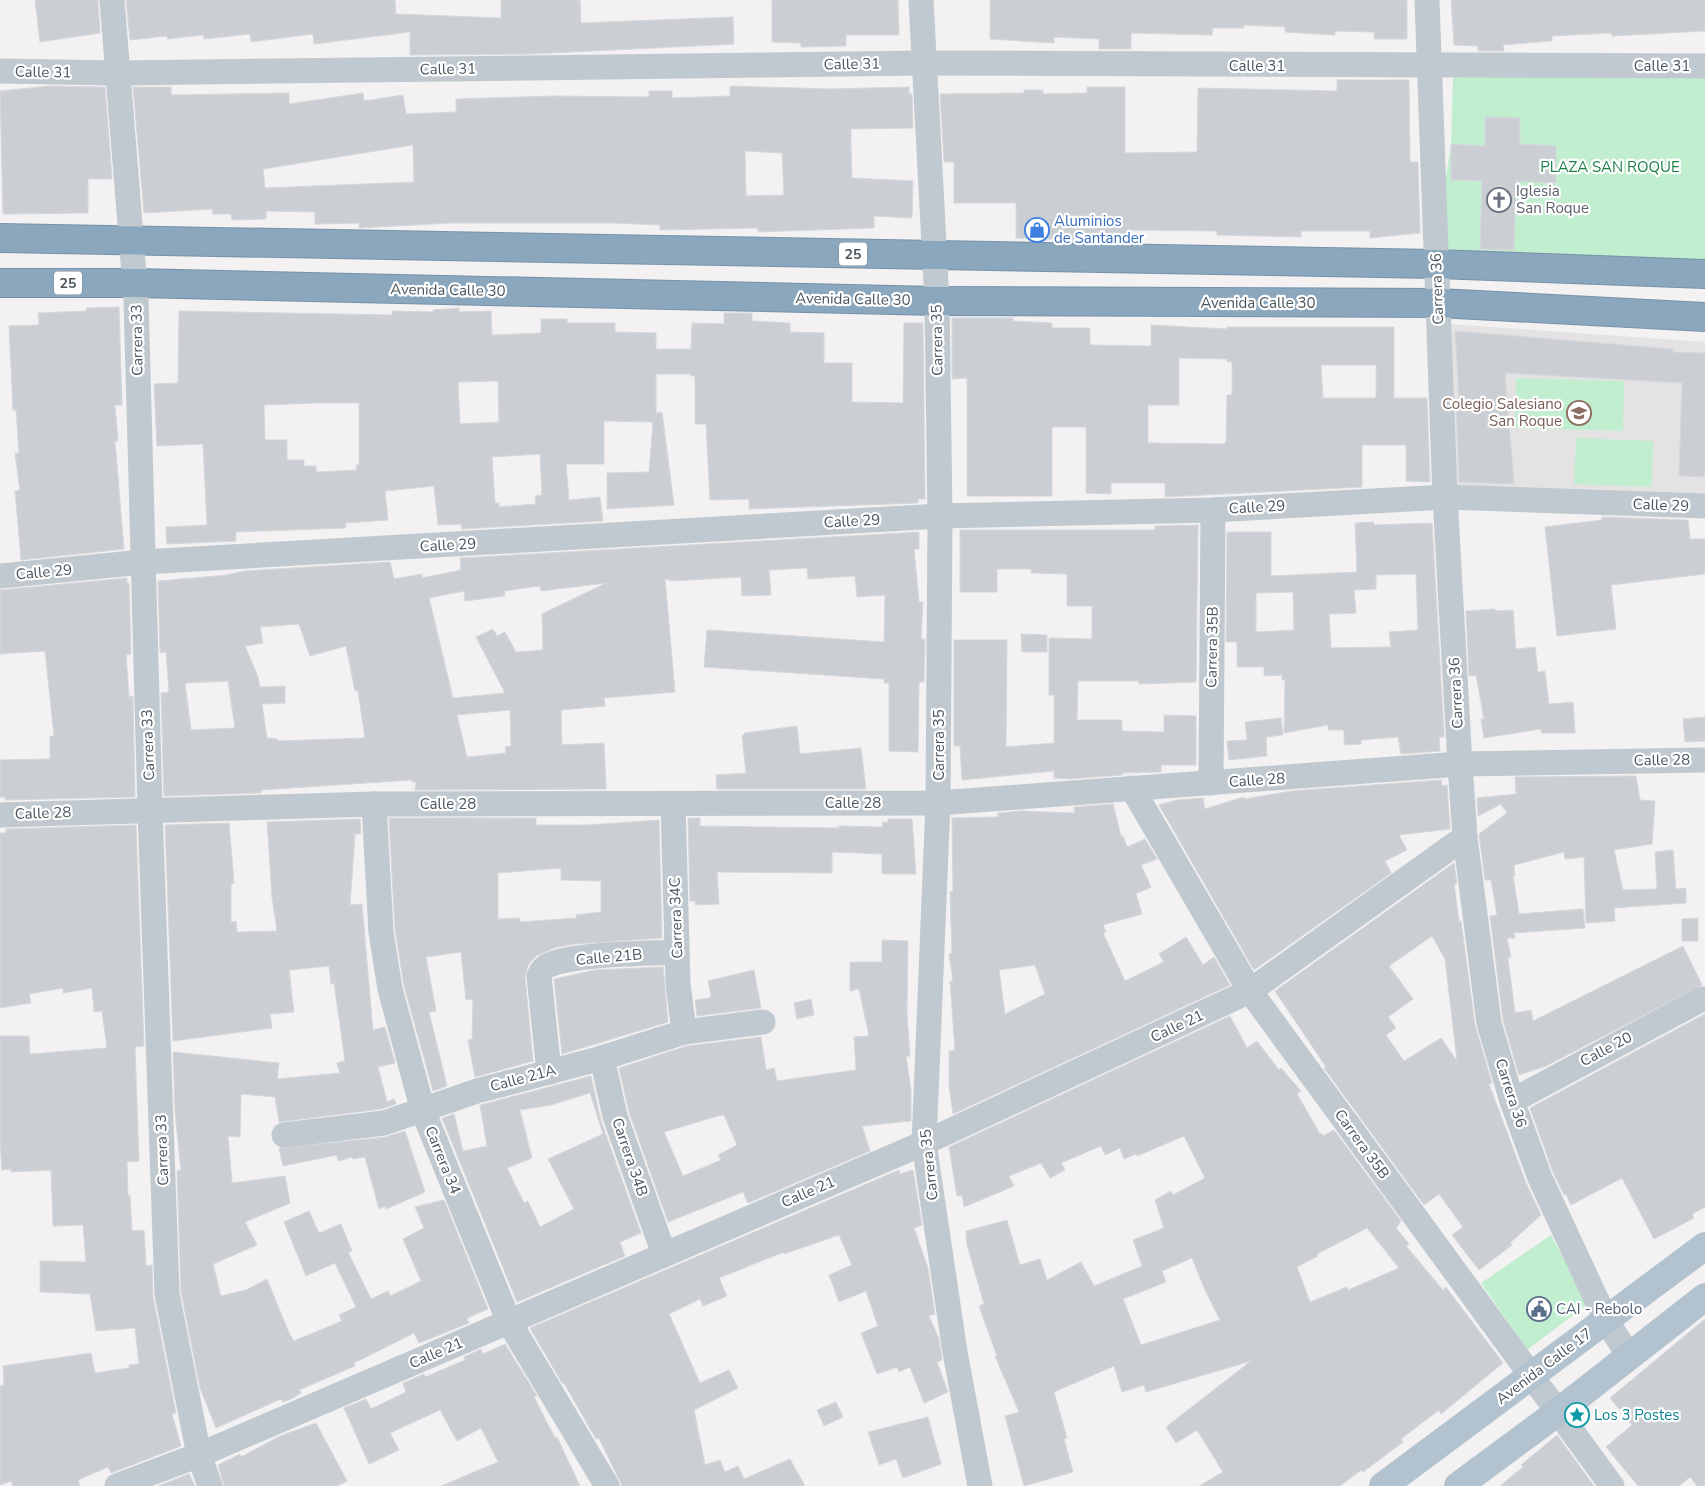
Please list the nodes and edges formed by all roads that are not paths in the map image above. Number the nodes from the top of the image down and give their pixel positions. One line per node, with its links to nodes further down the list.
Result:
1 (112, 0): 8 (street, Carrera 33)
2 (921, 0): 4 (street, Carrera 35)
3 (1427, 0): 6 (street, Carrera 36)
4 (926, 63): 6 (street, Calle 31); 8 (street, Calle 31); 11 (street, Carrera 35)
5 (1705, 66): 6 (street, Calle 31)
6 (1428, 67): 12 (street, Carrera 36)
7 (0, 71): 8 (street, Calle 31)
8 (120, 73): 10 (street, Carrera 33)
9 (0, 238): 10 (highway, 25)
10 (133, 241): 11 (highway, 25); 15 (street, Carrera 33)
11 (934, 256): 12 (highway, 25); 16 (street, Carrera 35)
12 (1436, 264): 13 (highway, 25); 17 (street, Carrera 36)
13 (1705, 274)
14 (0, 283): 15 (highway, Avenida Calle 30 / 25)
15 (135, 283): 16 (highway, Avenida Calle 30 / 25); 23 (street, Carrera 33)
16 (937, 301): 17 (highway, Avenida Calle 30 / 25); 22 (street, Carrera 35)
17 (1438, 303): 18 (highway, Avenida Calle 30 / 25); 19 (street, Carrera 36)
18 (1705, 317)
19 (1445, 498): 20 (street, Calle 29); 21 (street, Calle 29); 26 (street, Carrera 36)
20 (1705, 506)
21 (1213, 510): 22 (street, Calle 29); 27 (street, Carrera 35B)
22 (940, 516): 23 (street, Calle 29); 29 (street, Carrera 35)
23 (142, 562): 24 (street, Calle 29); 32 (street, Carrera 33)
24 (0, 576)
25 (1705, 760): 26 (street, Calle 28)
26 (1460, 764): 27 (street, Calle 28); 34 (street, Carrera 36)
27 (1211, 784): 28 (street, Calle 28)
28 (1132, 788): 29 (street, Calle 28); 36 (street, Carrera 35B)
29 (938, 803): 31 (street, Calle 28); 45 (street, Carrera 35)
30 (374, 804): 31 (street, Calle 28); 32 (street, Calle 28); 43 (street, Carrera 34)
31 (673, 804): 35 (street, Carrera 34C)
32 (150, 809): 33 (street, Calle 28); 54 (street, Carrera 33)
33 (0, 815)
34 (1465, 837): 36 (street, Calle 21); 42 (street, Carrera 36)
35 (677, 952): 39 (street, Carrera 34C); 41 (street, Calle 21B)
36 (1250, 992): 45 (street, Calle 21); 52 (street, Carrera 35B)
37 (1702, 998): 42 (street, Calle 20)
38 (763, 1022): 39 (street, Calle 21A)
39 (684, 1032): 40 (street, Calle 21A)
40 (602, 1058): 41 (street, Calle 21A); 47 (street, Carrera 34B)
41 (548, 1072): 43 (street, Calle 21A)
42 (1512, 1101): 49 (street, Carrera 36)
43 (423, 1111): 44 (street, Calle 21A); 50 (street, Carrera 34)
44 (284, 1135)
45 (924, 1143): 47 (street, Calle 21); 58 (street, Carrera 35)
46 (1705, 1246): 49 (main road, Avenida Calle 17)
47 (664, 1254): 50 (street, Calle 21)
48 (1705, 1297): 51 (main road)
49 (1606, 1320): 51 (street, Carrera 36); 52 (main road, Avenida Calle 17)
50 (508, 1322): 54 (street, Calle 21); 57 (street, Carrera 34)
51 (1629, 1356): 53 (main road)
52 (1531, 1376): 53 (street, Carrera 35B); 59 (main road, Avenida Calle 17)
53 (1558, 1412): 60 (main road); 61 (street, Carrera 35B)
54 (199, 1455): 55 (street, Calle 21); 56 (street, Carrera 33)
55 (117, 1486)
56 (210, 1486)
57 (607, 1486)
58 (980, 1486)
59 (1383, 1486)
60 (1458, 1486)
61 (1612, 1486)

